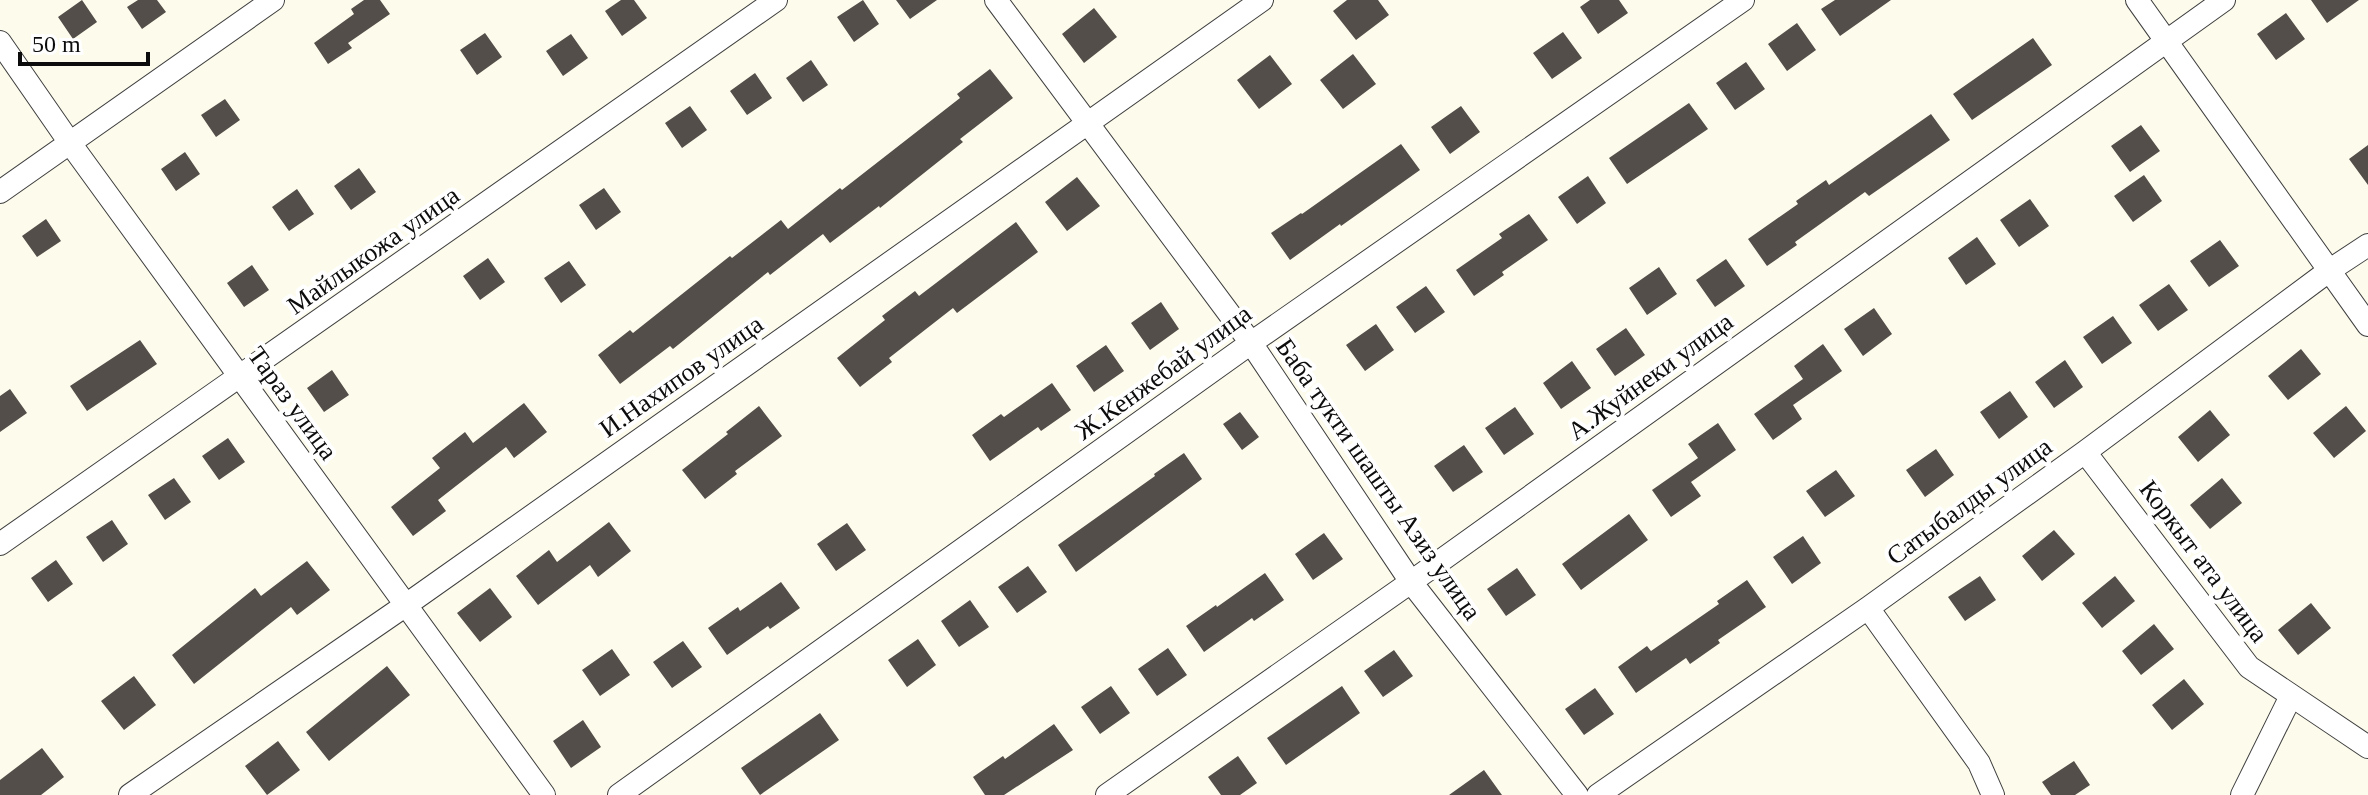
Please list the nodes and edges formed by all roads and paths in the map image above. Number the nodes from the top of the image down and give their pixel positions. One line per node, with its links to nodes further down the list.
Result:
1 (273, 0): 11 (street)
2 (776, 0): 17 (street, Майлыкожа улица)
3 (996, 0): 10 (street, Баба тукти шашты Азиз улица)
4 (1262, 0): 10 (street, И.Нахипов улица)
5 (1743, 0): 16 (street, Ж.Кенжебай улица)
6 (2137, 0): 8 (street)
7 (2224, 0): 8 (street, А.Жуйнеки улица)
8 (2166, 41): 14 (street); 20 (street, А.Жуйнеки улица)
9 (0, 42): 11 (street, Тараз улица)
10 (1088, 124): 16 (street, Баба тукти шашты Азиз улица); 21 (street, И.Нахипов улица)
11 (70, 143): 12 (street); 17 (street, Тараз улица)
12 (0, 192)
13 (2368, 245): 14 (street, Сатыбалды улица)
14 (2330, 270): 15 (street); 18 (street, Сатыбалды улица)
15 (2368, 325)
16 (1251, 343): 20 (street, Баба тукти шашты Азиз улица); 27 (street, Ж.Кенжебай улица)
17 (240, 377): 19 (street, Майлыкожа улица); 21 (street, Тараз улица)
18 (2085, 452): 22 (street, Сатыбалды улица); 23 (street, Коркыт ата улица)
19 (0, 544)
20 (1411, 582): 28 (street, А.Жуйнеки улица); 29 (street, Баба тукти шашты Азиз улица)
21 (406, 605): 25 (street, И.Нахипов улица); 26 (street, Тараз улица)
22 (1868, 608): 30 (street, Сатыбалды улица); 31 (street)
23 (2291, 696): 24 (street, Коркыт ата улица); 32 (street)
24 (2368, 747)
25 (130, 795)
26 (544, 795)
27 (619, 795)
28 (1107, 795)
29 (1577, 795)
30 (1598, 795)
31 (1993, 795)
32 (2242, 795)

